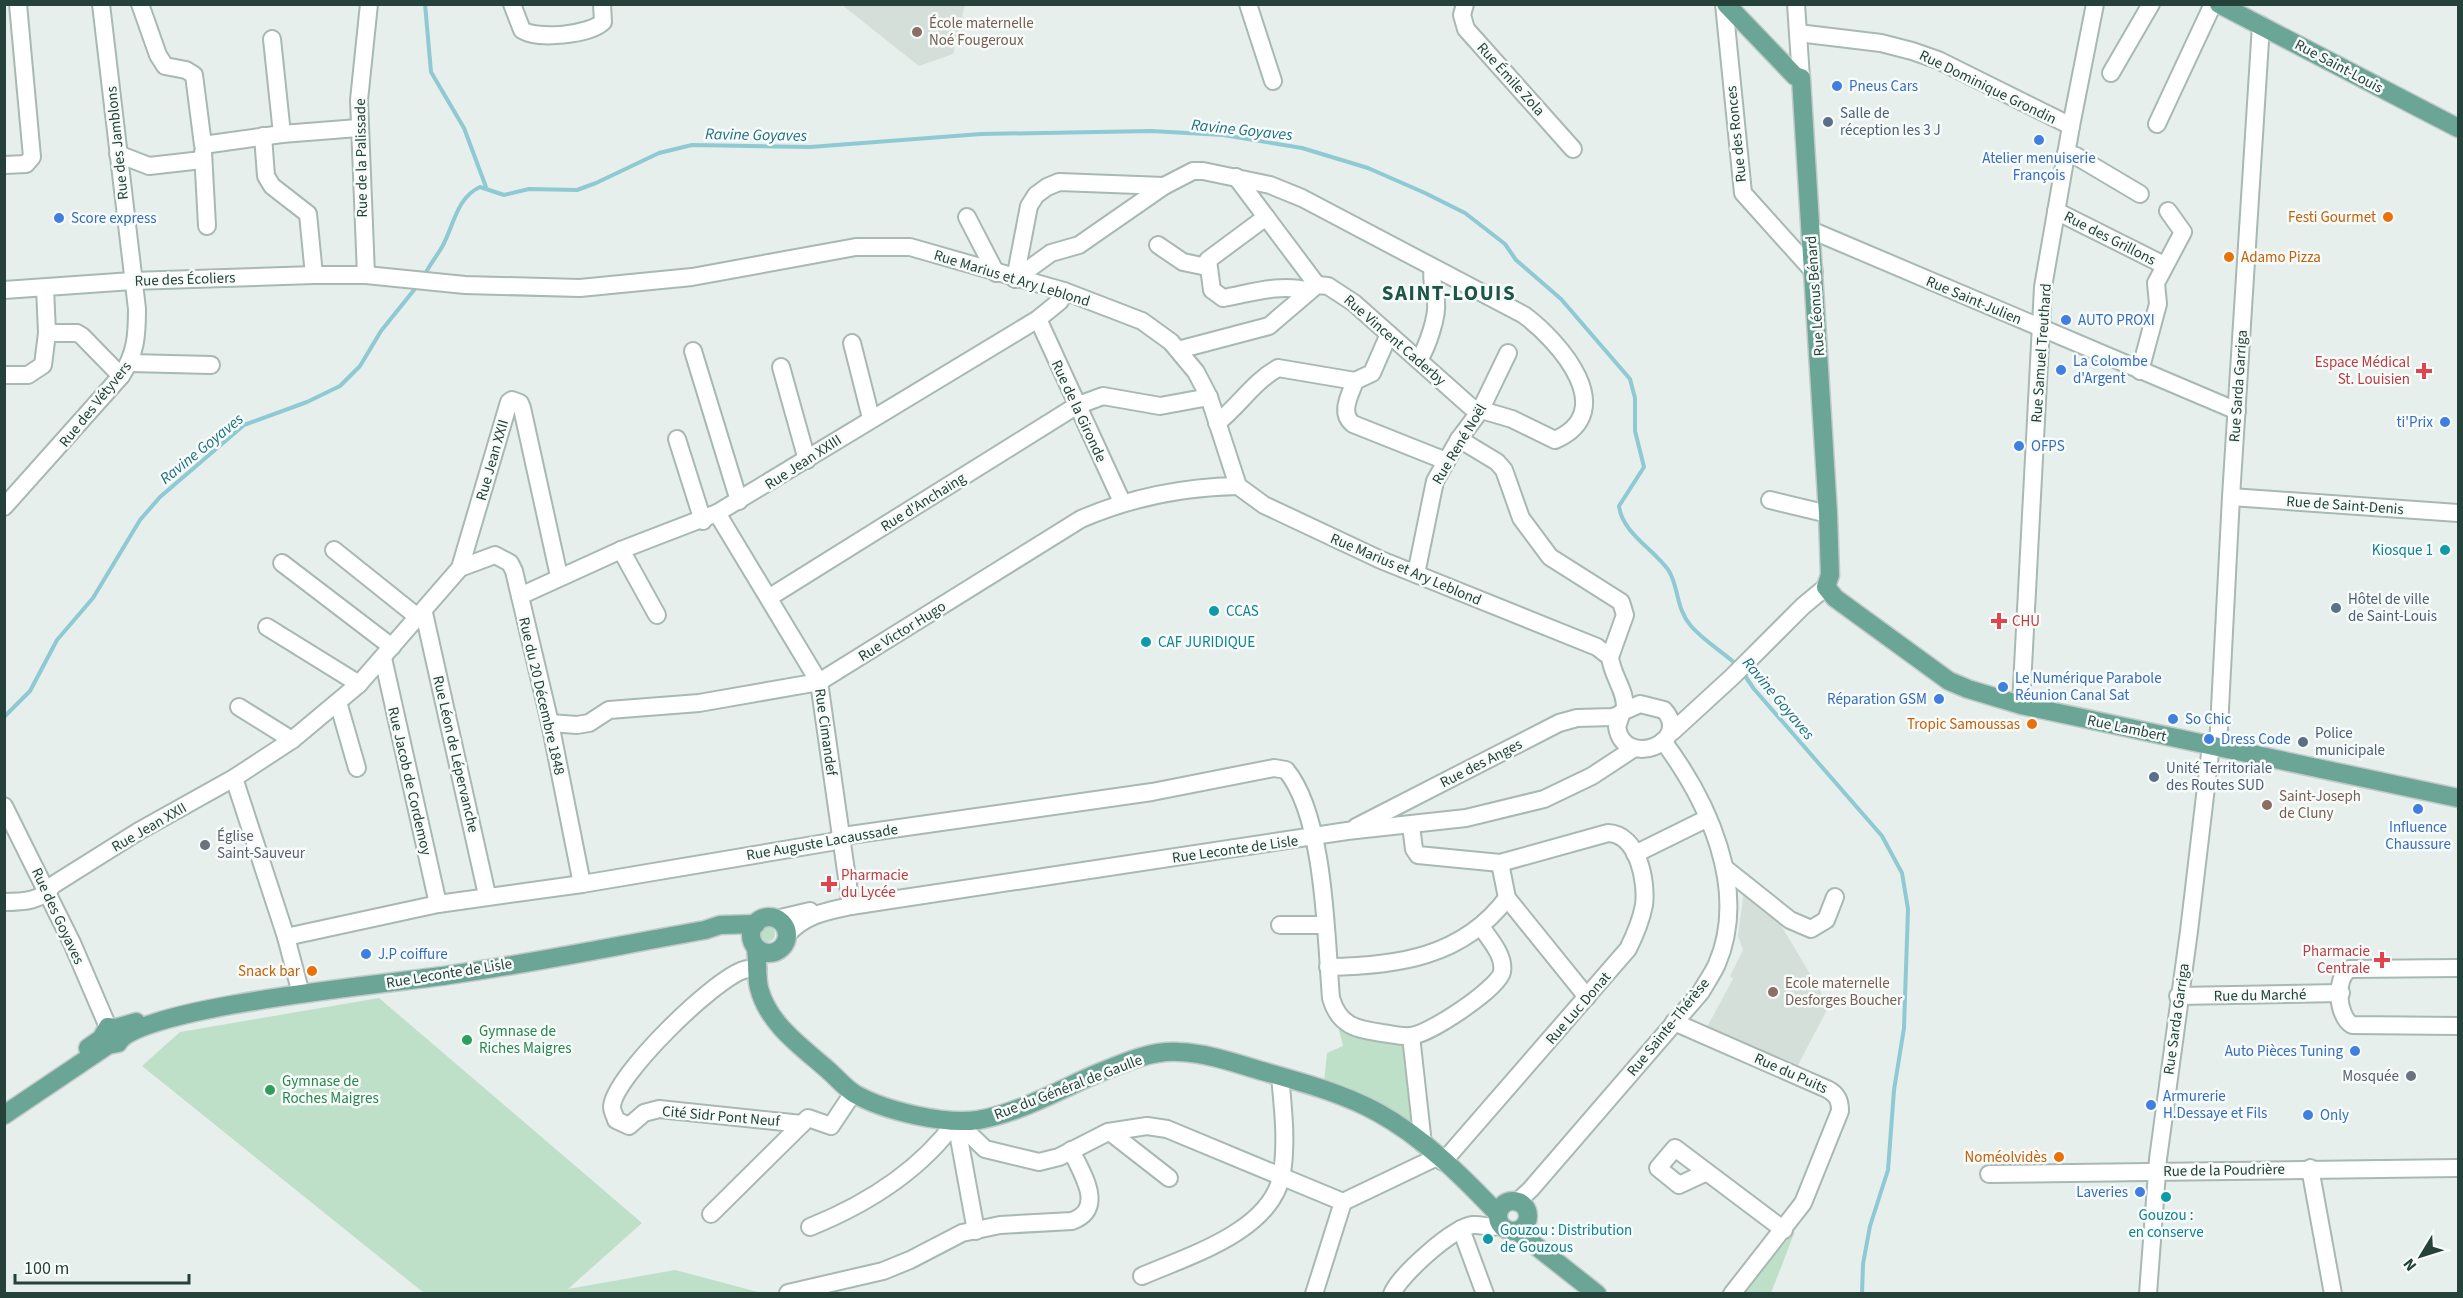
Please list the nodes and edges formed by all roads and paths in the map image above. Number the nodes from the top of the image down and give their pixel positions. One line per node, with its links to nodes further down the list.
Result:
1 (18, 4): 31 (street)
2 (101, 4): 30 (street, Rue des Jamblons)
3 (140, 4): 28 (street)
4 (369, 4): 23 (street, Rue de la Palissade)
5 (512, 4): 6 (street)
6 (602, 4)
7 (1248, 4): 20 (street)
8 (1465, 4): 27 (street, Rue Émile Zola)
9 (1725, 4): 19 (main road); 45 (street, Rue des Ronces)
10 (1796, 4): 16 (street, Rue Léonus Bénard)
11 (2095, 4): 22 (street, Rue Samuel Treuthard)
12 (2151, 4): 18 (street)
13 (2214, 4): 21 (street)
14 (2219, 4): 15 (main road, Rue Saint-Louis)
15 (2261, 25): 24 (main road, Rue Saint-Louis); 74 (street, Rue Sarda Garriga)
16 (1798, 33): 19 (street, Rue Léonus Bénard); 22 (street, Rue Dominique Grondin)
17 (272, 39): 25 (street)
18 (2111, 73)
19 (1801, 78): 40 (main road, Rue Léonus Bénard)
20 (1273, 81)
21 (2157, 124)
22 (2070, 126): 29 (street, Rue Samuel Treuthard)
23 (358, 128): 25 (street); 48 (street, Rue de la Palissade)
24 (2458, 128)
25 (282, 134): 26 (street)
26 (263, 136): 28 (street); 47 (street)
27 (1573, 148)
28 (203, 153): 30 (street); 39 (street)
29 (2066, 153): 34 (street); 35 (street, Rue Samuel Treuthard)
30 (118, 154): 50 (street, Rue des Jamblons)
31 (4, 165)
32 (1236, 177): 33 (street); 38 (street); 44 (street)
33 (1164, 186): 49 (street); 49 (street)
34 (2140, 194)
35 (2056, 211): 42 (street, Rue des Grillons); 57 (street, Rue Samuel Treuthard)
36 (2168, 211): 42 (street, Rue des Grillons)
37 (967, 217): 46 (street)
38 (1266, 217): 43 (street); 53 (street)
39 (207, 225)
40 (1811, 233): 45 (main road, Rue Léonus Bénard); 57 (street, Rue Saint-Julien)
41 (1158, 245): 43 (street)
42 (2164, 265): 68 (street, Rue des Grillons)
43 (1207, 267): 53 (street, Rue Vincent Caderby)
44 (1433, 268): 64 (street); 73 (street)
45 (1814, 272): 88 (main road, Rue Léonus Bénard)
46 (996, 273): 49 (street, Rue Marius et Ary Leblond); 51 (street, Rue Marius et Ary Leblond)
47 (314, 275): 48 (street, Rue des Écoliers); 50 (street, Rue des Écoliers)
48 (366, 275): 51 (street, Rue des Écoliers)
49 (1015, 279): 55 (street, Rue Marius et Ary Leblond)
50 (132, 280): 52 (street, Rue des Écoliers); 67 (street, Rue des Vétyvers)
51 (408, 280)
52 (45, 288): 54 (street, Rue des Écoliers); 58 (street)
53 (1313, 288): 59 (street, Rue Vincent Caderby); 61 (street)
54 (4, 290)
55 (1064, 291): 56 (street, Rue Jean XXIII); 61 (street, Rue Marius et Ary Leblond)
56 (1038, 320): 72 (street, Rue de la Gironde); 75 (street, Rue Jean XXIII)
57 (2041, 329): 68 (street, Rue Saint-Julien); 109 (street, Rue Samuel Treuthard)
58 (47, 333): 67 (street); 69 (street)
59 (1389, 334): 64 (street, Rue Vincent Caderby); 70 (street)
60 (852, 344): 75 (street)
61 (1178, 350): 71 (street, Rue Marius et Ary Leblond)
62 (693, 351): 84 (street)
63 (1508, 353): 73 (street, Rue René Noël)
64 (1419, 360): 73 (street, Rue Vincent Caderby)
65 (211, 365): 67 (street)
66 (781, 367): 79 (street)
67 (125, 369): 86 (street, Rue des Vétyvers)
68 (2140, 371): 74 (street, Rue Saint-Julien)
69 (4, 375)
70 (1355, 381): 76 (street); 80 (street)
71 (1209, 397): 72 (street, Rue d'Anchaing); 76 (street, Rue Marius et Ary Leblond)
72 (1076, 406): 85 (street, Rue de la Gironde); 98 (street, Rue d'Anchaing)
73 (1480, 411): 78 (street, Rue René Noël)
74 (2237, 411): 82 (street, Rue Sarda Garriga)
75 (871, 418): 79 (street, Rue Jean XXIII)
76 (1217, 423): 81 (street, Rue Marius et Ary Leblond)
77 (677, 439): 89 (street, Rue Cimandef)
78 (1459, 439): 80 (street, Rue René Noël); 103 (street)
79 (807, 460): 84 (street, Rue Jean XXIII)
80 (1446, 461): 94 (street, Rue René Noël)
81 (1238, 486): 85 (street, Rue Victor Hugo); 94 (street, Rue Marius et Ary Leblond)
82 (2231, 497): 87 (street, Rue de Saint-Denis); 116 (street, Rue Sarda Garriga)
83 (1770, 500): 88 (street)
84 (739, 501): 89 (street, Rue Jean XXIII)
85 (1122, 502): 104 (street, Rue Victor Hugo)
86 (4, 507)
87 (2458, 513)
88 (1828, 514): 96 (main road, Rue Léonus Bénard)
89 (710, 517): 91 (street, Rue Jean XXIII); 98 (street, Rue Cimandef)
90 (334, 550): 100 (street)
91 (621, 550): 95 (street, Rue Jean XXIII); 99 (street)
92 (282, 563): 102 (street)
93 (460, 568): 95 (street, Rue Jean XXII); 97 (street, Rue du 20 Décembre 1848); 100 (street, Rue Jean XXII)
94 (1416, 574): 103 (street, Rue Marius et Ary Leblond)
95 (559, 576): 97 (street, Rue Jean XXIII)
96 (1826, 587): 107 (street); 109 (main road, Rue Lambert)
97 (520, 596): 113 (street, Rue du 20 Décembre 1848)
98 (770, 597): 104 (street, Rue Cimandef)
99 (657, 615)
100 (422, 616): 102 (street, Rue Jean XXII); 132 (street, Rue Léon de Lépervanche)
101 (267, 627): 105 (street)
102 (388, 653): 105 (street, Rue Jean XXII); 136 (street, Rue Jacob de Cordemoy)
103 (1611, 664): 108 (street, Rue Marius et Ary Leblond); 112 (street)
104 (819, 682): 113 (street, Rue Victor Hugo); 125 (street, Rue Cimandef)
105 (359, 684): 106 (street, Rue Jean XXII)
106 (338, 702): 115 (street, Rue Jean XXII); 118 (street)
107 (1703, 704): 111 (street); 114 (street)
108 (1647, 705): 111 (street); 112 (street)
109 (2021, 705): 116 (main road, Rue Lambert)
110 (239, 707): 115 (street)
111 (1664, 710): 114 (street)
112 (1623, 712): 117 (street); 124 (street, Rue des Anges)
113 (550, 723): 130 (street, Rue du 20 Décembre 1848)
114 (1667, 737): 117 (street); 122 (street, Rue Sainte-Thérèse)
115 (292, 740): 119 (street, Rue Jean XXII)
116 (2214, 746): 120 (main road, Rue Lambert); 151 (street, Rue Sarda Garriga)
117 (1633, 749): 123 (street, Rue Leconte de Lisle)
118 (357, 768)
119 (234, 778): 131 (street, Rue Jean XXII); 144 (street)
120 (2458, 798)
121 (4, 806): 131 (street, Rue des Goyaves)
122 (1708, 818): 127 (street); 129 (street, Rue Sainte-Thérèse)
123 (1411, 826): 124 (street, Rue Leconte de Lisle); 128 (street)
124 (1347, 831): 126 (street, Rue Leconte de Lisle)
125 (840, 838): 126 (street, Rue Auguste Lacaussade); 130 (street, Rue Auguste Lacaussade); 137 (street, Rue Cimandef)
126 (1315, 838): 137 (street, Rue Leconte de Lisle); 141 (street, Rue Auguste Lacaussade)
127 (1635, 854): 128 (street, Rue Luc Donat); 152 (street, Rue Luc Donat)
128 (1500, 863): 134 (street)
129 (1726, 868): 133 (street); 154 (street, Rue Sainte-Thérèse)
130 (582, 884): 132 (street, Rue Auguste Lacaussade)
131 (48, 893): 135 (street, Rue Jean XXII); 156 (street, Rue des Goyaves)
132 (488, 895): 136 (street, Rue Auguste Lacaussade)
133 (1835, 897)
134 (1507, 898): 142 (street); 152 (street)
135 (4, 902)
136 (438, 903): 144 (street, Rue Auguste Lacaussade)
137 (851, 906): 138 (street, Rue Leconte de Lisle)
138 (822, 911): 139 (street, Rue Leconte de Lisle); 143 (street, Rue Leconte de Lisle)
139 (776, 919): 143 (main road); 145 (main road, Rue Leconte de Lisle)
140 (1281, 925): 141 (street)
141 (1324, 925): 146 (street, Rue Auguste Lacaussade)
142 (1482, 928): 146 (street); 157 (street)
143 (787, 934): 145 (main road)
144 (286, 937): 150 (street)
145 (759, 941): 148 (main road, Rue du Général de Gaulle); 150 (main road, Rue Leconte de Lisle); 153 (main road)
146 (1328, 967): 157 (street, Rue Auguste Lacaussade)
147 (2458, 968): 149 (street)
148 (758, 969): 153 (main road, Rue du Général de Gaulle); 163 (street, Cité Sidr Pont Neuf)
149 (2341, 993): 151 (street, Rue du Marché); 155 (street)
150 (301, 994): 156 (main road, Rue Leconte de Lisle)
151 (2178, 996): 170 (street, Rue Sarda Garriga)
152 (1587, 998): 167 (street, Rue Luc Donat)
153 (764, 1004): 159 (main road, Rue du Général de Gaulle)
154 (1674, 1022): 177 (street, Rue Sainte-Thérèse); 180 (street, Rue du Puits)
155 (2458, 1026)
156 (111, 1035): 160 (main road, Rue Leconte de Lisle); 161 (main road, Rue Leconte de Lisle)
157 (1412, 1036): 165 (street)
158 (1281, 1076): 162 (main road, Rue du Général de Gaulle); 165 (main road, Rue du Général de Gaulle); 173 (street)
159 (853, 1093): 162 (main road, Rue du Général de Gaulle); 163 (street, Cité Sidr Pont Neuf)
160 (4, 1106)
161 (4, 1115)
162 (956, 1121): 166 (street); 178 (street); 181 (street)
163 (802, 1124): 176 (street, Cité Sidr Pont Neuf)
164 (1110, 1132): 166 (street); 173 (street); 174 (street)
165 (1423, 1144): 167 (main road, Rue du Général de Gaulle)
166 (1071, 1150): 181 (street)
167 (1440, 1160): 175 (street); 177 (main road, Rue du Général de Gaulle)
168 (2310, 1168): 169 (street, Rue de la Poudrière); 170 (street, Rue de la Poudrière); 190 (street)
169 (2458, 1168)
170 (2158, 1170): 172 (street, Rue de la Poudrière); 189 (street, Rue Sarda Garriga)
171 (1707, 1172): 180 (street)
172 (1989, 1174)
173 (1282, 1175): 175 (street); 182 (street)
174 (1169, 1178)
175 (1343, 1202): 184 (street)
176 (711, 1214)
177 (1512, 1215): 179 (street); 187 (main road, Rue du Général de Gaulle)
178 (810, 1227)
179 (1461, 1229): 185 (street); 186 (street)
180 (1784, 1230): 188 (street, Rue du Puits)
181 (976, 1231): 183 (street)
182 (1142, 1276)
183 (788, 1293)
184 (1314, 1293)
185 (1392, 1293)
186 (1485, 1293)
187 (1597, 1293)
188 (1732, 1293)
189 (2148, 1293)
190 (2332, 1293)

